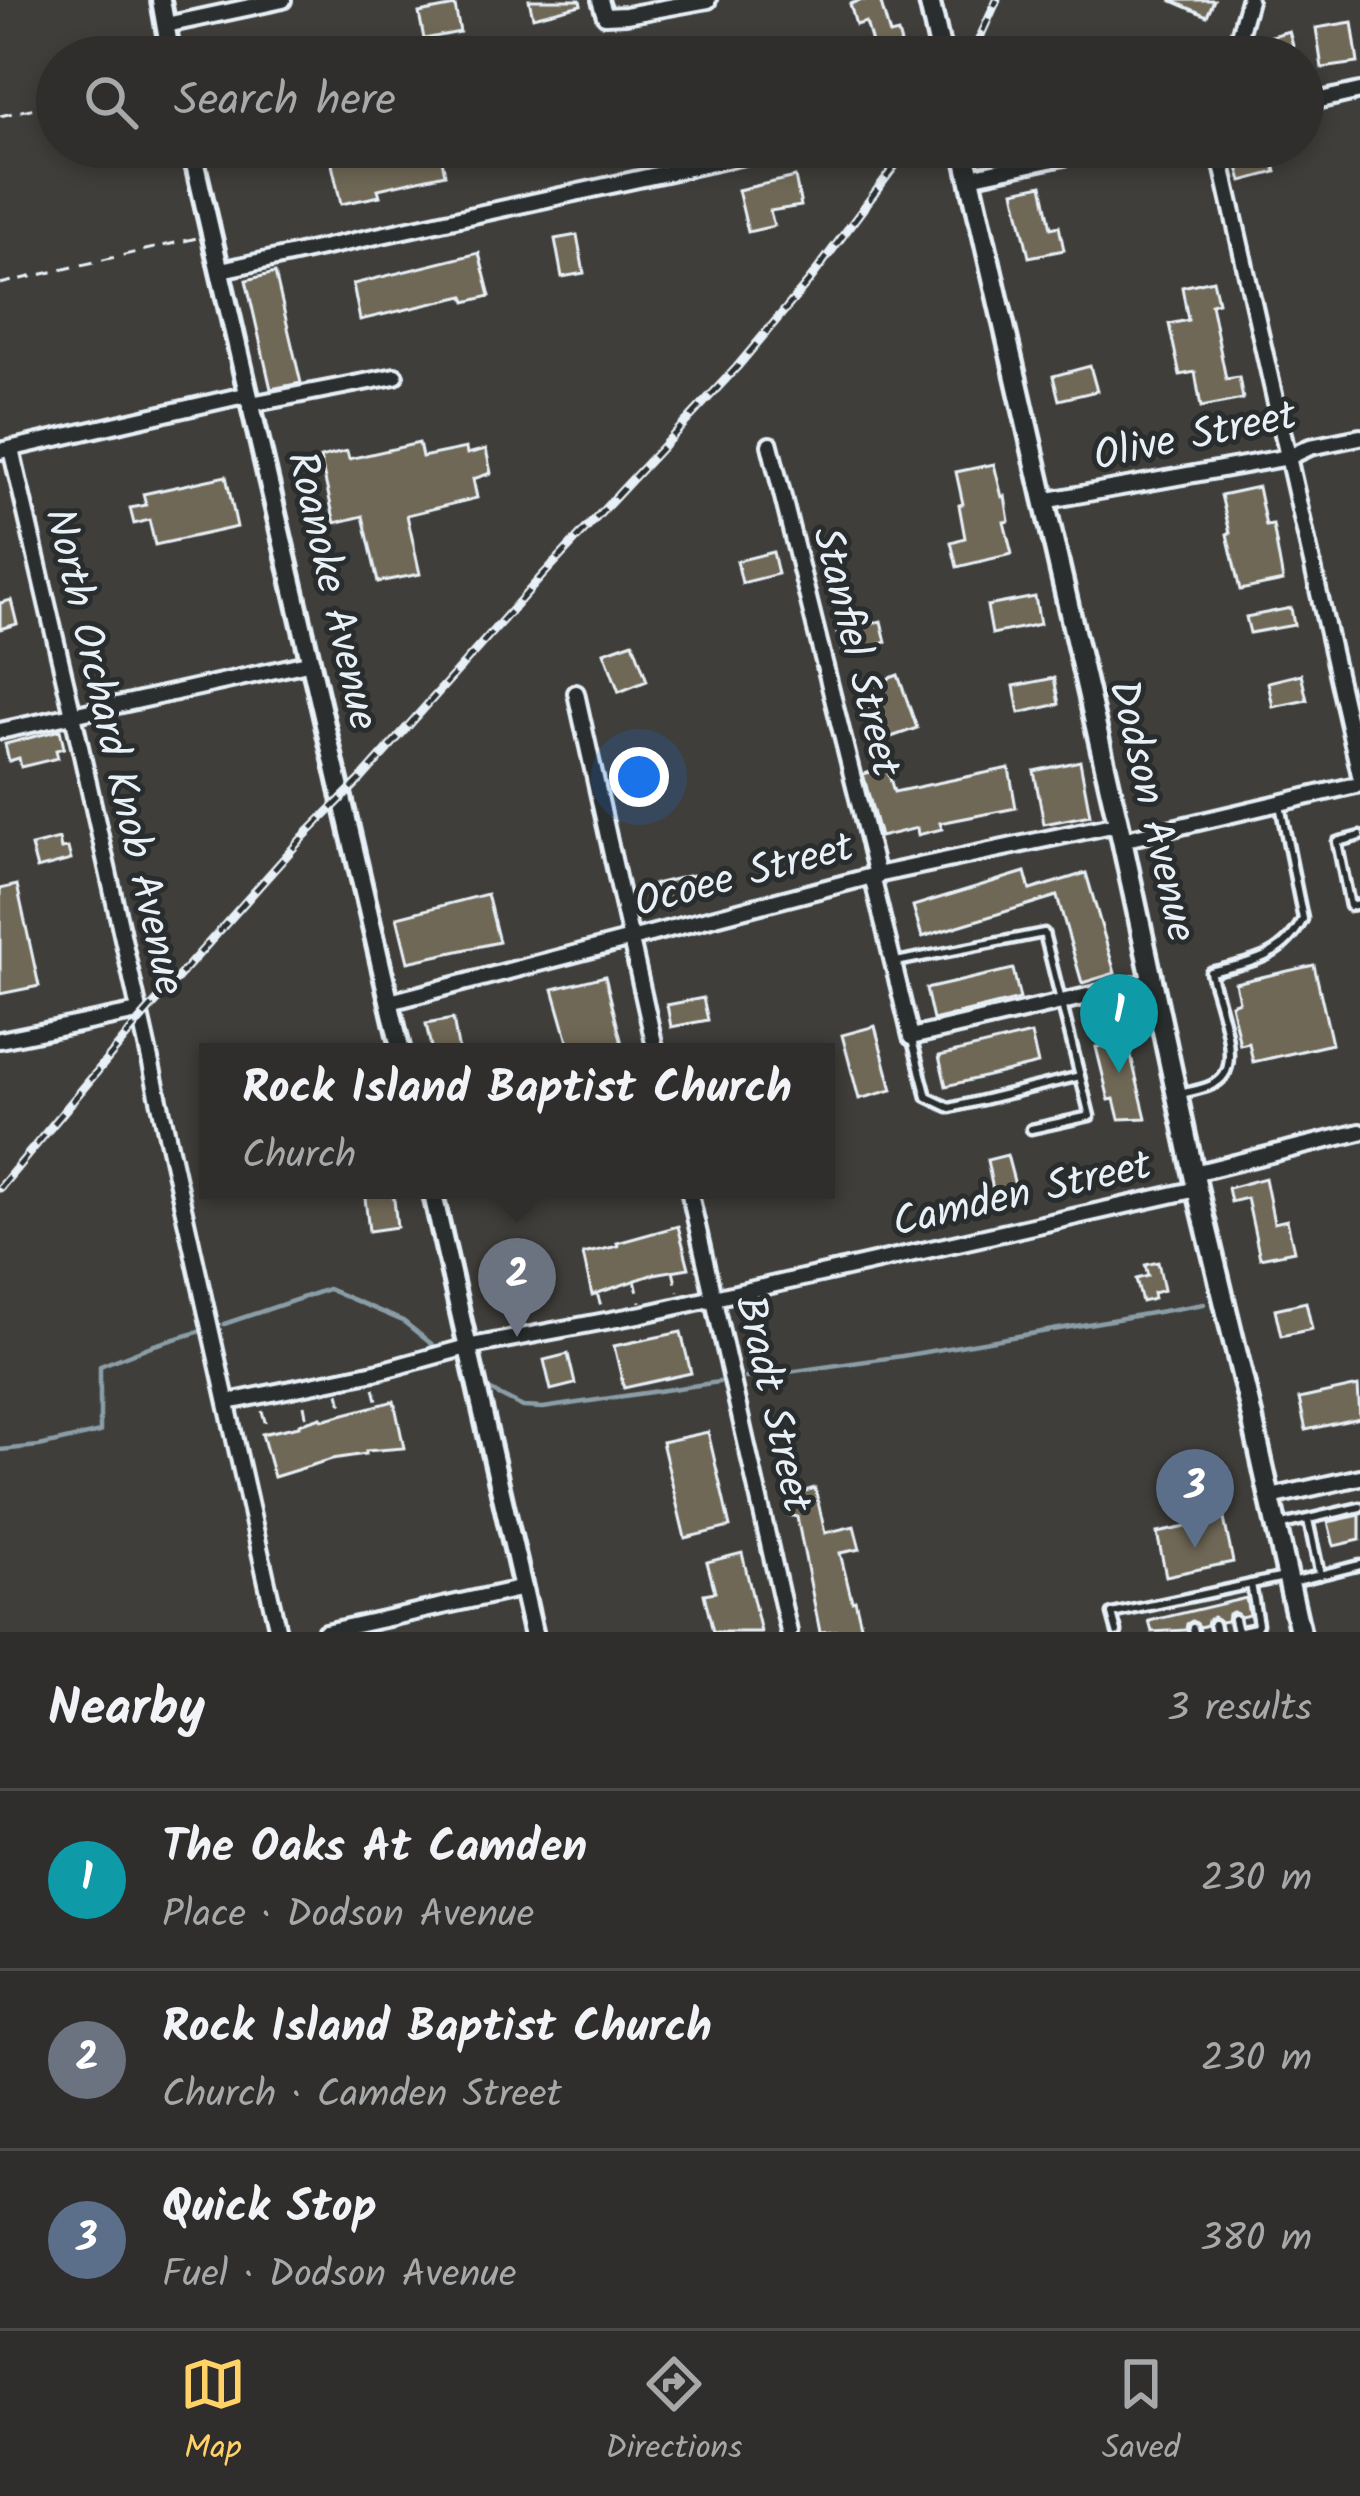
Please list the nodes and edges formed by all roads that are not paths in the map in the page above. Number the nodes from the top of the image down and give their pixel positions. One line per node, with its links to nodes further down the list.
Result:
1 (161, 0): 7 (street)
2 (283, 0): 7 (street)
3 (600, 0): 4 (street)
4 (708, 0)
5 (929, 0): 9 (main road)
6 (1250, 0): 10 (street)
7 (166, 25): 8 (street)
8 (168, 36)
9 (937, 36)
10 (1239, 36)
11 (1360, 91): 12 (street)
12 (1324, 99)
13 (196, 168): 19 (street, Roanoke Avenue)
14 (688, 168): 19 (street)
15 (968, 168): 18 (main road, Dodson Avenue)
16 (1012, 168): 18 (street)
17 (1223, 168): 25 (street)
18 (970, 177): 26 (main road, Dodson Avenue)
19 (221, 270): 21 (street, Roanoke Avenue)
20 (395, 376): 21 (street)
21 (250, 399): 24 (street); 27 (street, Roanoke Avenue)
22 (1360, 437): 25 (street, Olive Street)
23 (770, 445): 35 (street, Stanfiel Street)
24 (5, 450): 29 (street, North Orchard Knob Avenue)
25 (1289, 458): 26 (street, Olive Street); 31 (street)
26 (1043, 501): 33 (main road, Dodson Avenue)
27 (312, 662): 29 (street); 40 (street, Roanoke Avenue)
28 (576, 692): 37 (street)
29 (73, 715): 30 (street); 42 (street, North Orchard Knob Avenue)
30 (0, 731)
31 (1360, 780): 32 (street, Ocoee Street)
32 (1280, 803): 33 (street, Ocoee Street); 48 (lane)
33 (1119, 832): 35 (street, Ocoee Street); 39 (main road, Dodson Avenue)
34 (1360, 836): 36 (lane)
35 (875, 876): 37 (street, Ocoee Street); 38 (street, Stanfiel Street)
36 (1360, 904)
37 (630, 940): 40 (street, Ocoee Street); 46 (street)
38 (892, 962): 41 (lane); 43 (street, Stanfiel Street)
39 (1152, 981): 41 (street); 48 (main road, Dodson Avenue)
40 (390, 1002): 45 (street, Roanoke Avenue)
41 (1062, 1002): 43 (street); 47 (lane)
42 (138, 1012): 44 (street); 56 (street, North Orchard Knob Avenue)
43 (911, 1037): 47 (lane)
44 (0, 1040)
45 (399, 1043)
46 (654, 1043)
47 (1080, 1076): 49 (lane)
48 (1177, 1096): 51 (main road, Dodson Avenue)
49 (1031, 1129)
50 (1360, 1132): 51 (street, Camden Street)
51 (1196, 1181): 54 (street, Camden Street); 58 (main road, Dodson Avenue)
52 (434, 1199): 55 (street)
53 (691, 1199): 54 (street, Bradt Street)
54 (715, 1298): 55 (street, Camden Street); 81 (street, Bradt Street)
55 (467, 1347): 56 (street, Camden Street); 66 (street)
56 (228, 1402): 77 (street, North Orchard Knob Avenue)
57 (1360, 1477): 58 (street)
58 (1270, 1496): 61 (main road, Dodson Avenue)
59 (1360, 1507): 60 (lane)
60 (1308, 1520): 61 (lane); 63 (lane)
61 (1277, 1526): 64 (main road, Dodson Avenue)
62 (1360, 1565): 63 (lane)
63 (1320, 1575): 64 (lane)
64 (1288, 1580): 65 (lane); 83 (main road, Dodson Avenue)
65 (1251, 1584): 67 (lane); 76 (lane)
66 (524, 1588): 74 (street); 80 (street)
67 (1228, 1589): 68 (lane); 70 (lane)
68 (1207, 1594): 69 (lane); 72 (lane)
69 (1186, 1598): 71 (lane); 73 (lane)
70 (1231, 1602)
71 (1165, 1603): 75 (lane); 82 (lane)
72 (1210, 1607)
73 (1190, 1612)
74 (401, 1615): 78 (street); 79 (lane)
75 (1168, 1617)
76 (1234, 1619)
77 (278, 1632)
78 (325, 1632)
79 (405, 1632)
80 (533, 1632)
81 (789, 1632)
82 (1117, 1632)
83 (1300, 1632)

